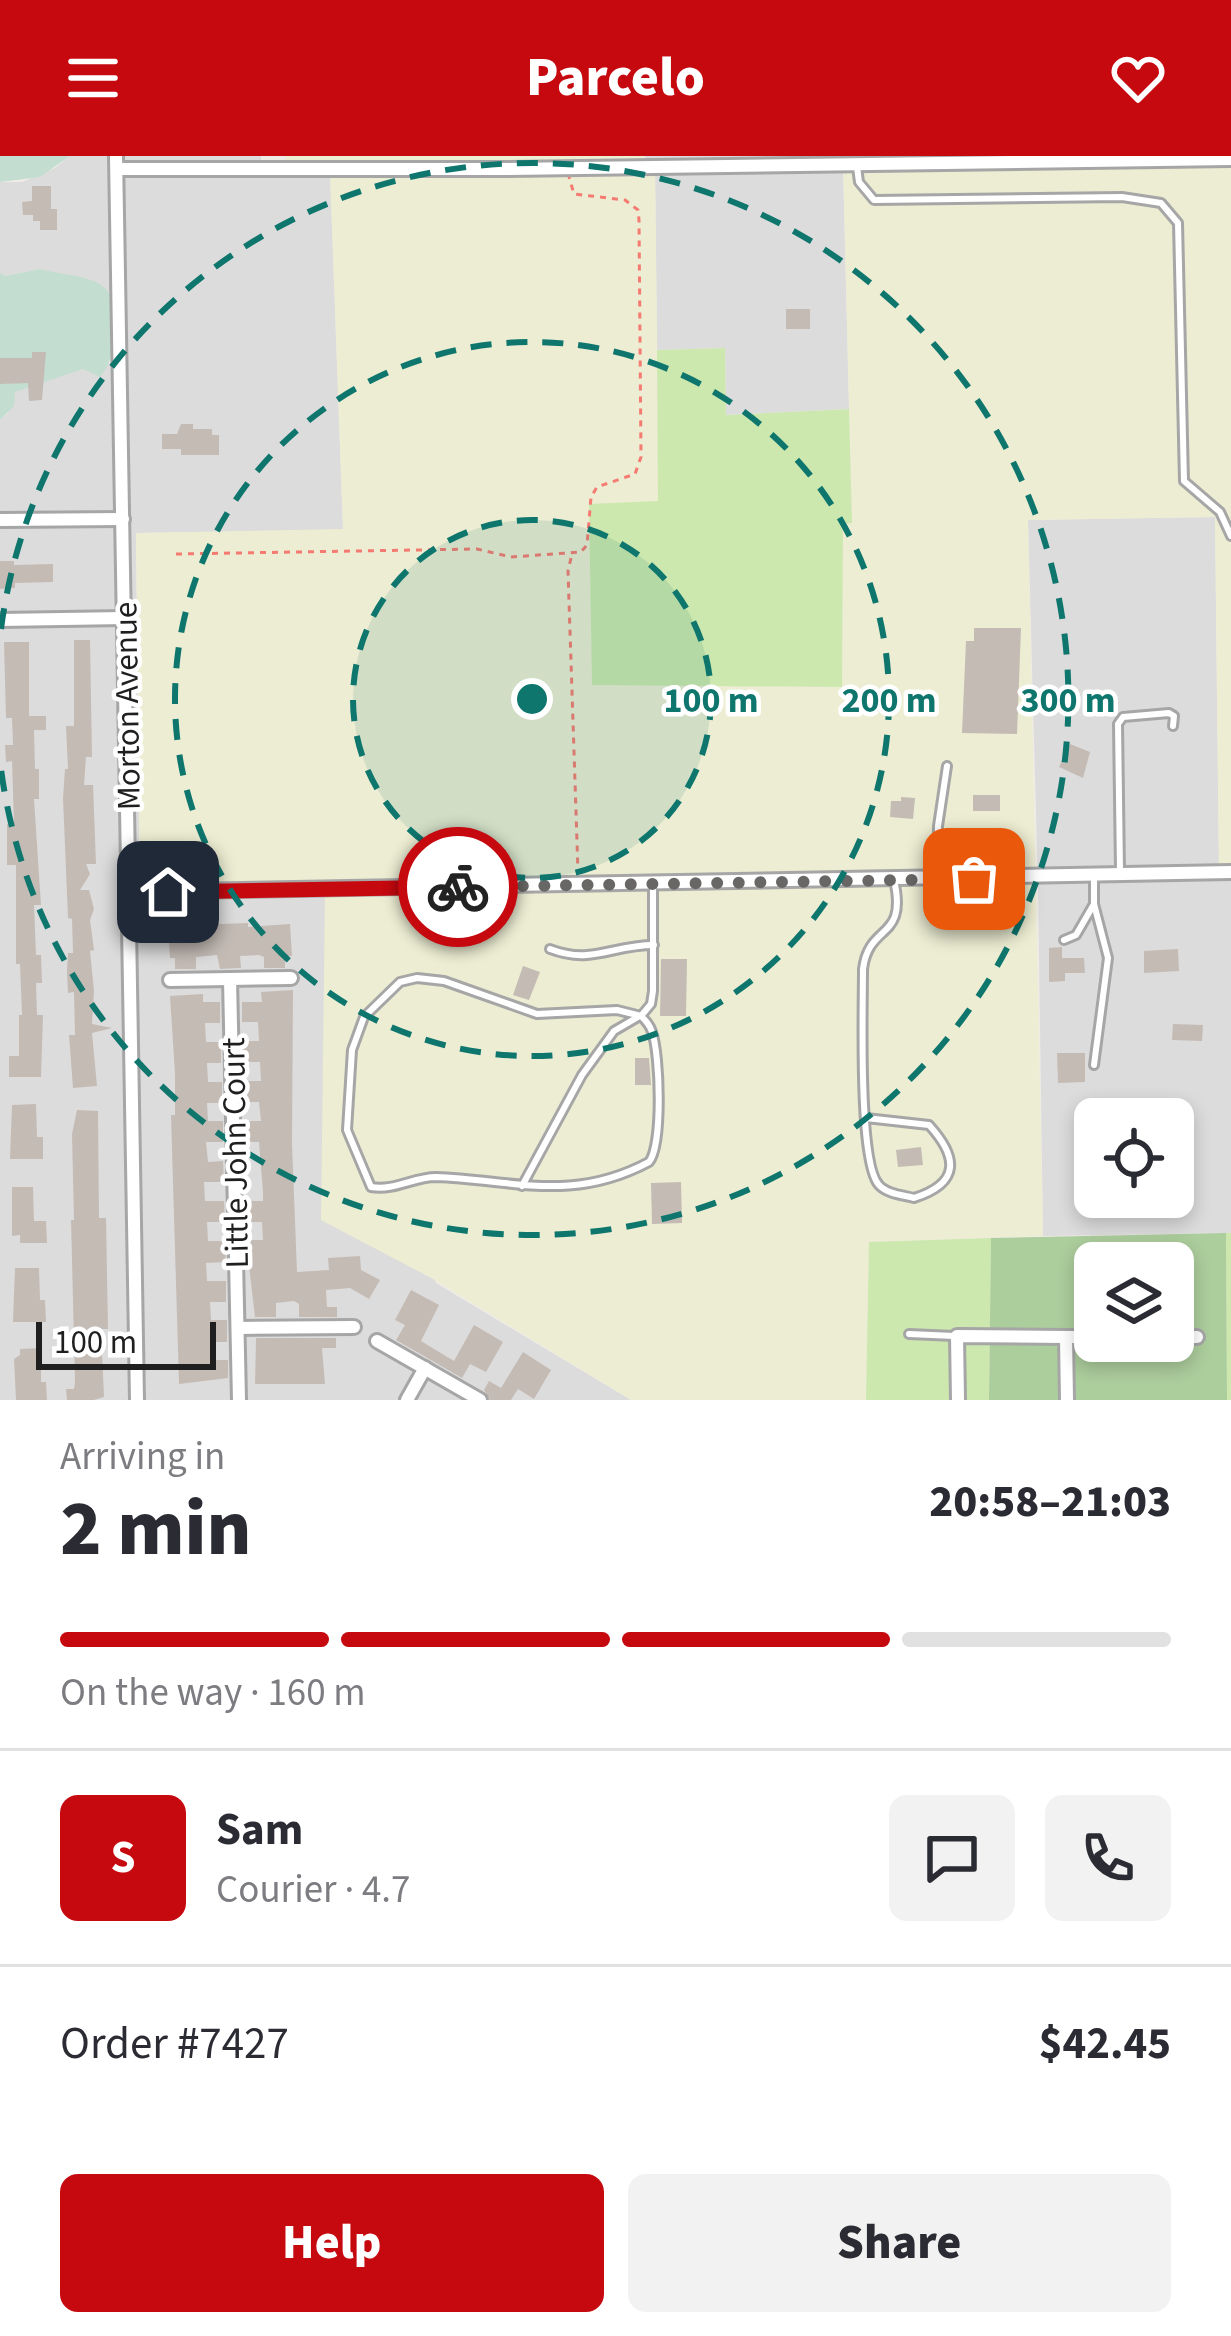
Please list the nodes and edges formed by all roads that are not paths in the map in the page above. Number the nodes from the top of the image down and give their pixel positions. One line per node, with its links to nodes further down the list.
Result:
1 (1231, 159): 5 (street)
2 (824, 160): 3 (street); 5 (street)
3 (724, 161): 4 (street)
4 (117, 163): 6 (street, Morton Avenue)
5 (857, 163): 8 (lane)
6 (123, 519): 7 (street); 9 (street, Morton Avenue)
7 (0, 520)
8 (1231, 536)
9 (125, 618): 10 (street); 19 (street, Morton Avenue)
10 (0, 620)
11 (1173, 726): 14 (lane)
12 (947, 766): 17 (lane)
13 (1231, 872): 14 (street)
14 (1120, 875): 15 (street)
15 (1094, 876): 17 (street); 20 (lane)
16 (893, 880): 17 (street); 18 (street); 29 (lane)
17 (937, 880)
18 (653, 884): 19 (street); 22 (lane)
19 (129, 892): 39 (street, Morton Avenue)
20 (1094, 904): 21 (lane); 28 (lane)
21 (1064, 940)
22 (654, 945): 23 (lane); 27 (lane)
23 (550, 949)
24 (291, 977): 25 (street)
25 (230, 979): 26 (street); 32 (street, Little John Court)
26 (170, 980)
27 (641, 1016): 30 (lane); 30 (lane); 30 (lane)
28 (1094, 1065)
29 (866, 1118): 29 (lane)
30 (522, 1187)
31 (354, 1327): 32 (street)
32 (238, 1328): 40 (street, Little John Court)
33 (909, 1334): 34 (lane)
34 (957, 1336): 35 (street); 43 (street)
35 (1066, 1336): 36 (street); 44 (street)
36 (1074, 1336)
37 (377, 1341): 38 (street)
38 (425, 1369): 41 (street); 42 (street)
39 (137, 1400)
40 (239, 1400)
41 (407, 1400)
42 (480, 1400)
43 (958, 1400)
44 (1067, 1400)

